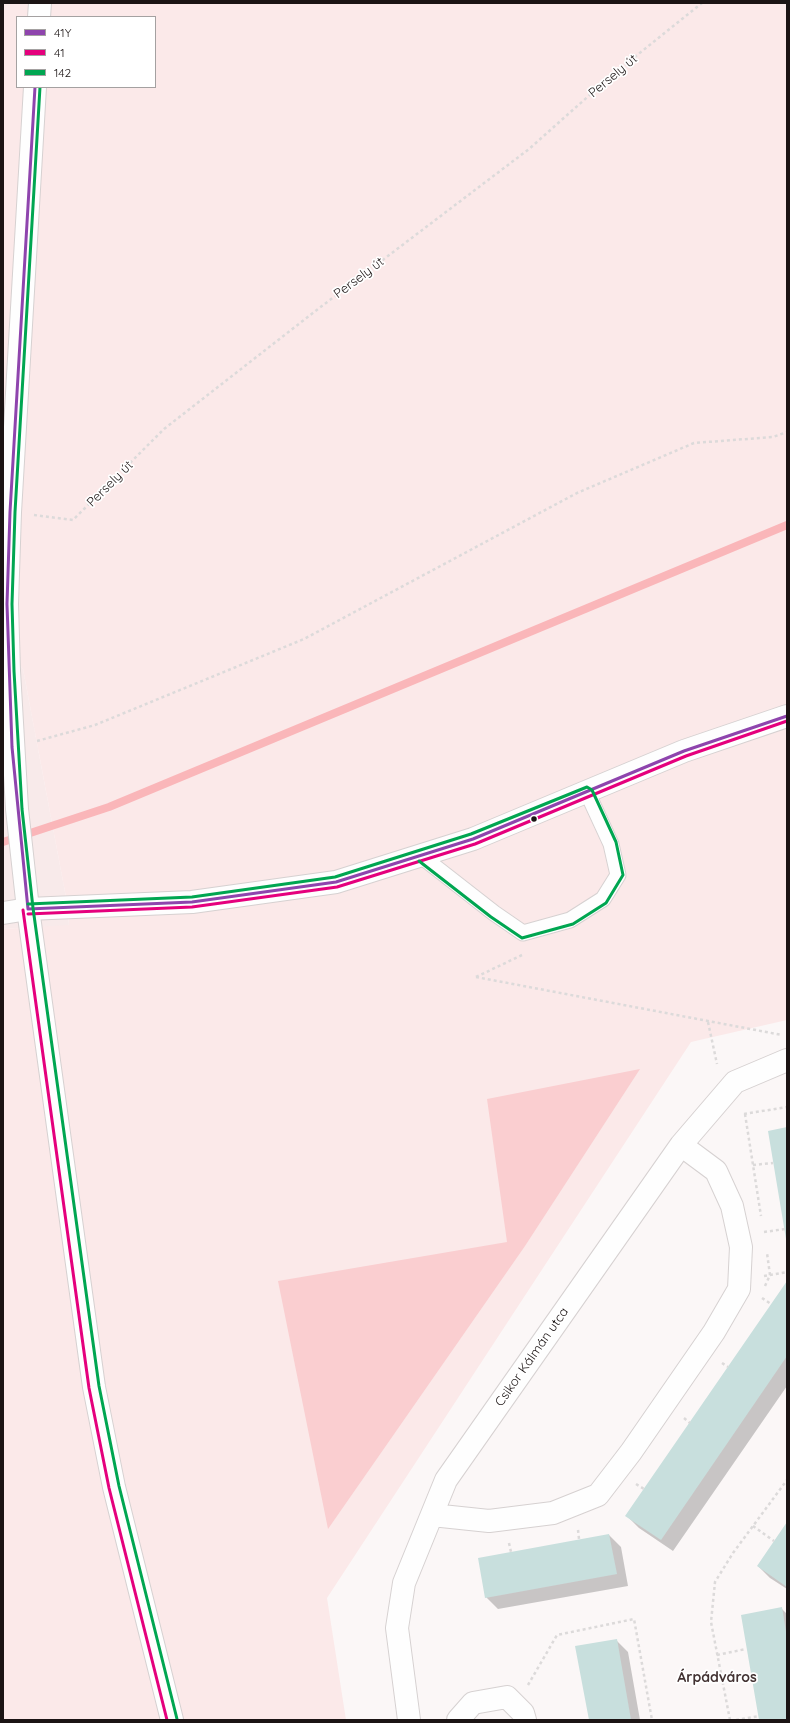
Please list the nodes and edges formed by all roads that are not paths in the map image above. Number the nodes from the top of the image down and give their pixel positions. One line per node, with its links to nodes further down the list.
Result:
1 (40, 3): 2 (street)
2 (39, 16)
3 (35, 88): 7 (street)
4 (787, 716): 5 (street)
5 (587, 792): 6 (street); 6 (lane)
6 (421, 856): 7 (street)
7 (28, 909): 8 (street); 13 (street)
8 (3, 913)
9 (787, 1060): 10 (street, Csikor Kálmán utca)
10 (681, 1145): 11 (street, Csikor Kálmán utca); 11 (street)
11 (432, 1515): 14 (street, Csikor Kálmán utca)
12 (520, 1713): 15 (street)
13 (172, 1720)
14 (409, 1720)
15 (458, 1720)

